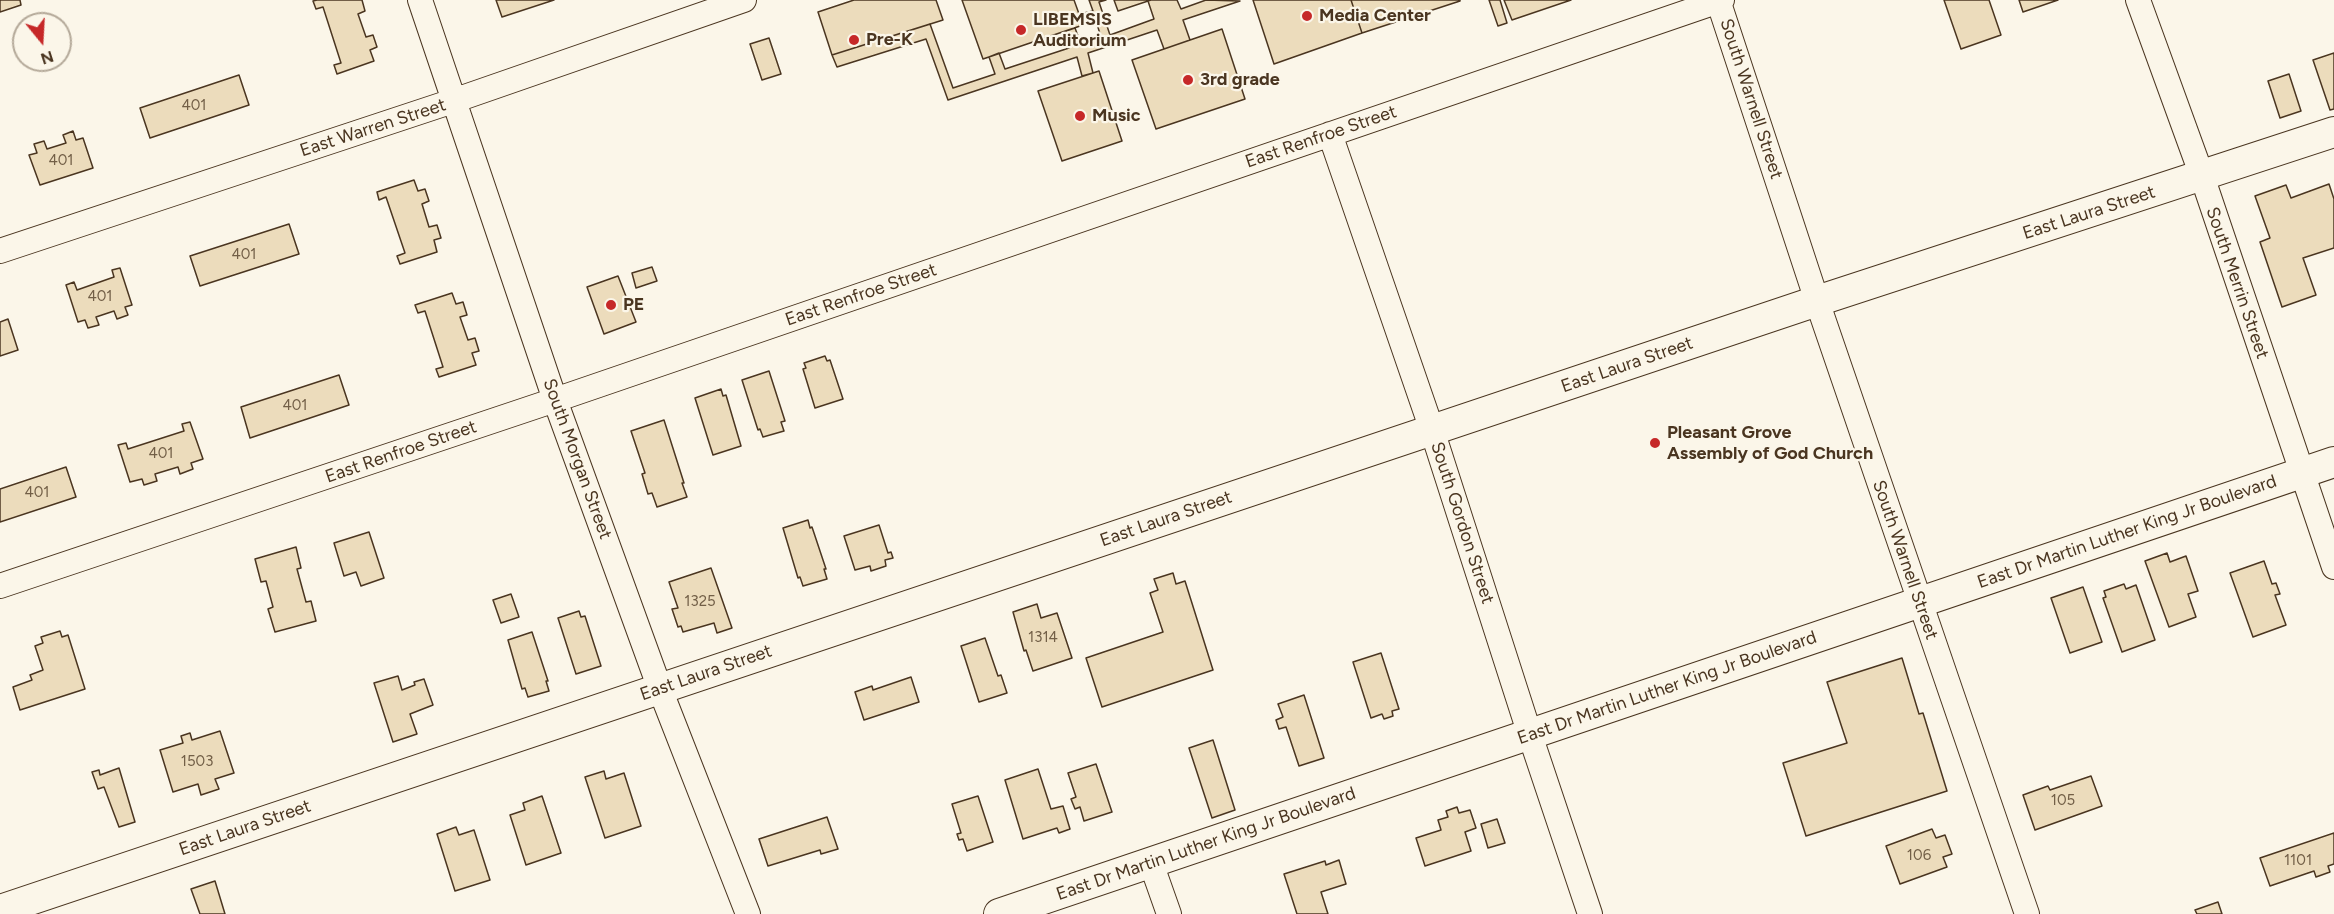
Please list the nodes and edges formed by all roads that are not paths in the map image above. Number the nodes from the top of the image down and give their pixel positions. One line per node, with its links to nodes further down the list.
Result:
1 (420, 0): 5 (street, South Morgan Street)
2 (744, 0): 5 (street, East Warren Street)
3 (1720, 0): 7 (street, East Renfroe Street); 10 (street, South Warnell Street)
4 (2138, 0): 8 (street, South Merrin Street)
5 (453, 101): 9 (street, East Warren Street); 11 (street, South Morgan Street)
6 (2334, 132): 8 (street, East Laura Street)
7 (1330, 134): 11 (street, East Renfroe Street); 12 (street, South Gordon Street)
8 (2202, 176): 10 (street, East Laura Street); 14 (street, South Merrin Street)
9 (0, 251)
10 (1817, 301): 12 (street, East Laura Street); 17 (street, South Warnell Street)
11 (555, 400): 16 (street, East Renfroe Street); 18 (street, South Morgan Street)
12 (1432, 430): 18 (street, East Laura Street); 19 (street, South Gordon Street)
13 (2334, 462): 14 (street, East Dr Martin Luther King Jr Boulevard)
14 (2301, 473): 15 (street, South Merrin Street); 17 (street, East Dr Martin Luther King Jr Boulevard)
15 (2334, 567)
16 (0, 586)
17 (1920, 602): 19 (street, East Dr Martin Luther King Jr Boulevard); 26 (street, South Warnell Street)
18 (660, 688): 21 (street, East Laura Street); 22 (street, South Morgan Street)
19 (1530, 735): 20 (street, East Dr Martin Luther King Jr Boulevard); 25 (street, South Gordon Street)
20 (1151, 863): 23 (street, East Dr Martin Luther King Jr Boulevard); 24 (street)
21 (0, 910)
22 (748, 914)
23 (999, 914)
24 (1169, 914)
25 (1590, 914)
26 (2027, 914)

